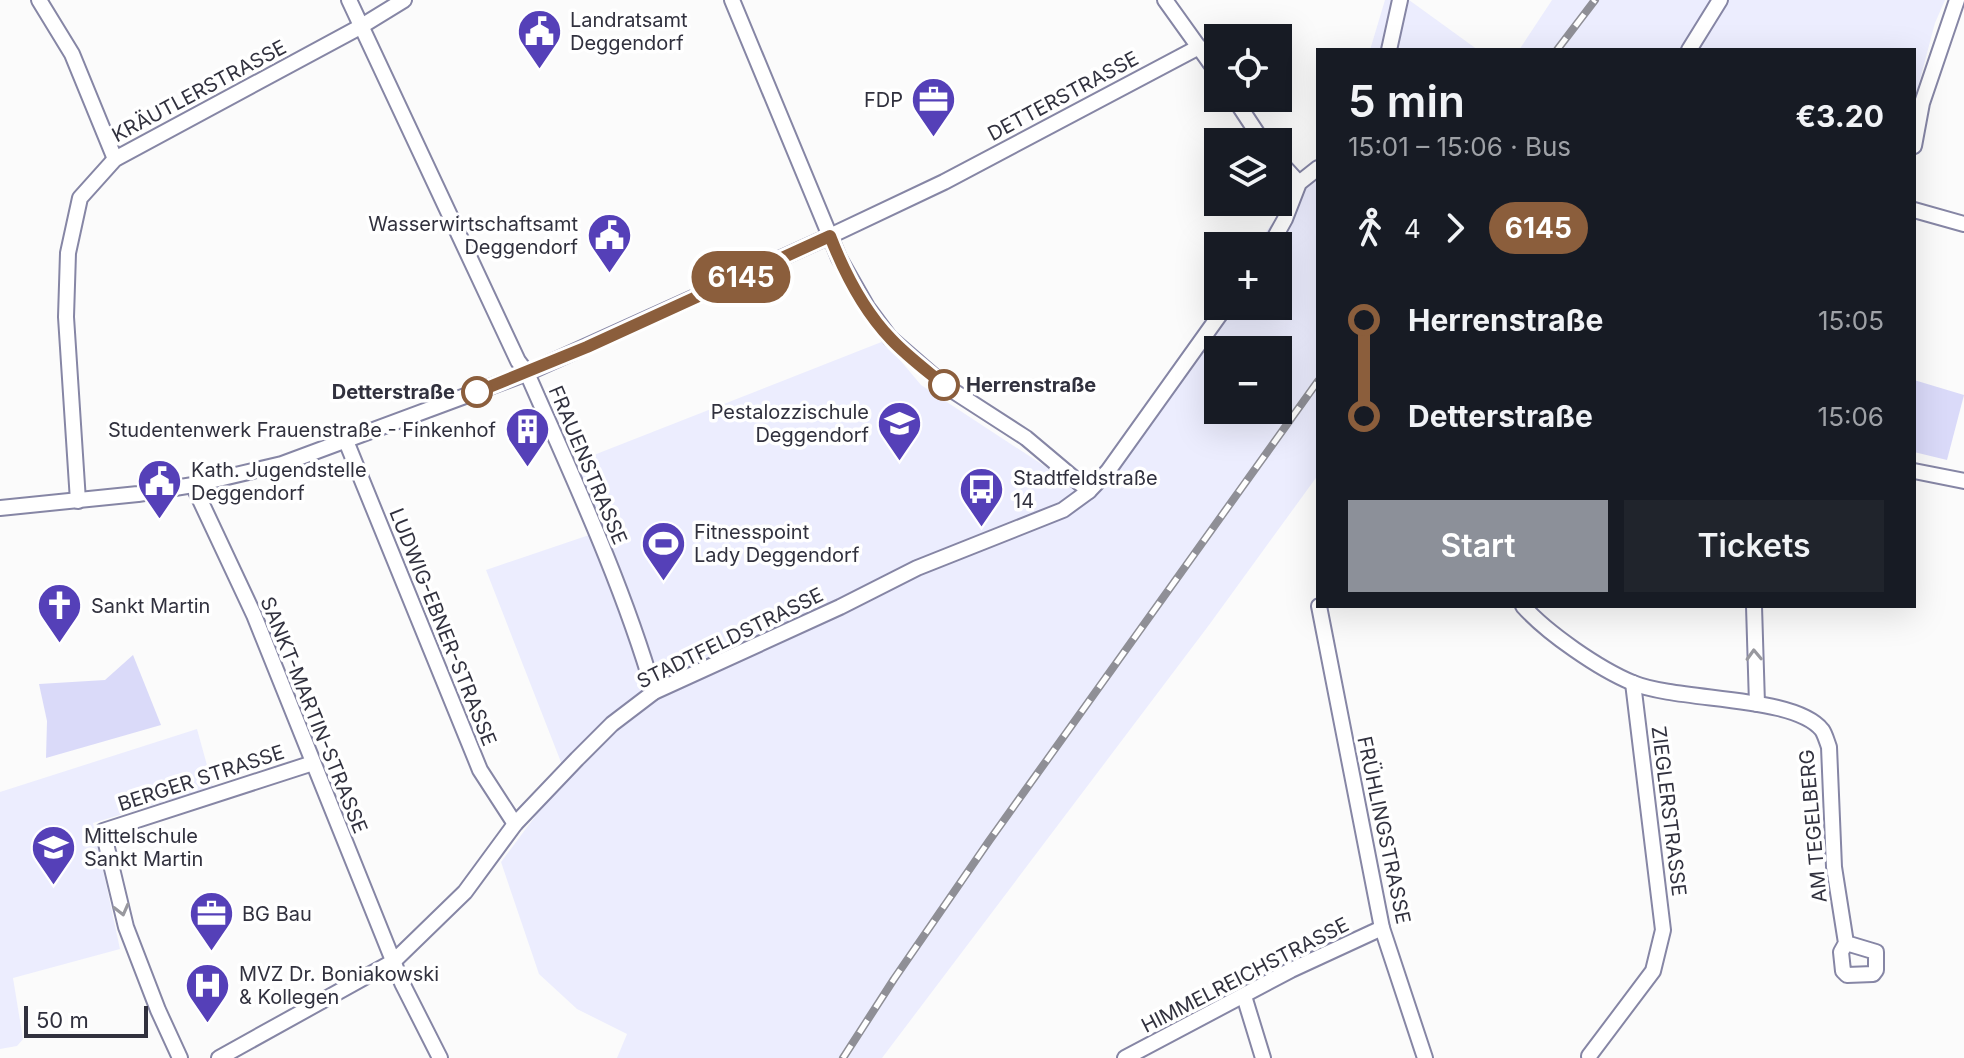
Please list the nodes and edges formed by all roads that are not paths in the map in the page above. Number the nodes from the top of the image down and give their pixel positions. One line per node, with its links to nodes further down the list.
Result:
1 (39, 0): 15 (street)
2 (349, 0): 9 (street, FRAUENSTRASSE)
3 (404, 0): 9 (street, KRÄUTLERSTRASSE)
4 (732, 0): 22 (street)
5 (1165, 0): 10 (street)
6 (1400, 0): 11 (street)
7 (1720, 0): 12 (street)
8 (1957, 0): 14 (street)
9 (360, 27): 15 (street, KRÄUTLERSTRASSE); 24 (street, FRAUENSTRASSE)
10 (1199, 47): 13 (street); 22 (street, DETTERSTRASSE)
11 (1389, 48)
12 (1690, 48)
13 (1204, 54)
14 (1916, 135)
15 (115, 159): 30 (street, KRÄUTLERSTRASSE)
16 (1316, 170): 18 (street)
17 (1292, 175): 18 (street)
18 (1299, 183): 21 (street)
19 (1916, 211): 20 (street)
20 (1964, 224)
21 (1278, 232)
22 (830, 236): 24 (street, DETTERSTRASSE); 29 (street)
23 (1216, 320): 29 (street, STADTFELDSTRASSE)
24 (527, 373): 25 (street, DETTERSTRASSE); 36 (street, FRAUENSTRASSE)
25 (346, 441): 28 (street, DETTERSTRASSE); 39 (street, LUDWIG-EBNER-STRASSE)
26 (1916, 471): 27 (street)
27 (1964, 481)
28 (193, 485): 30 (street, DETTERSTRASSE); 38 (street, SANKT-MARTIN-STRASSE)
29 (1089, 491): 36 (street, STADTFELDSTRASSE)
30 (78, 501): 31 (street, DETTERSTRASSE)
31 (0, 508)
32 (1319, 608): 40 (street, FRÜHLINGSTRASSE)
33 (1525, 608): 35 (street)
34 (1754, 608): 37 (street, one-way to 34)
35 (1633, 683): 37 (street, AM TEGELBERG); 44 (street, ZIEGLERSTRASSE)
36 (654, 692): 39 (street, STADTFELDSTRASSE)
37 (1757, 704): 41 (street, AM TEGELBERG)
38 (313, 763): 42 (street, SANKT-MARTIN-STRASSE); 45 (street, BERGER STRASSE, one-way to 45)
39 (515, 824): 42 (street, STADTFELDSTRASSE)
40 (1382, 928): 43 (street, HIMMELREICHSTRASSE); 50 (street, FRÜHLINGSTRASSE)
41 (1846, 943)
42 (394, 961): 46 (street, STADTFELDSTRASSE); 47 (street, SANKT-MARTIN-STRASSE)
43 (1244, 996): 48 (street, HIMMELREICHSTRASSE); 49 (street)
44 (1589, 1056)
45 (180, 1058)
46 (219, 1058)
47 (440, 1058)
48 (1125, 1058)
49 (1263, 1058)
50 (1425, 1058)

